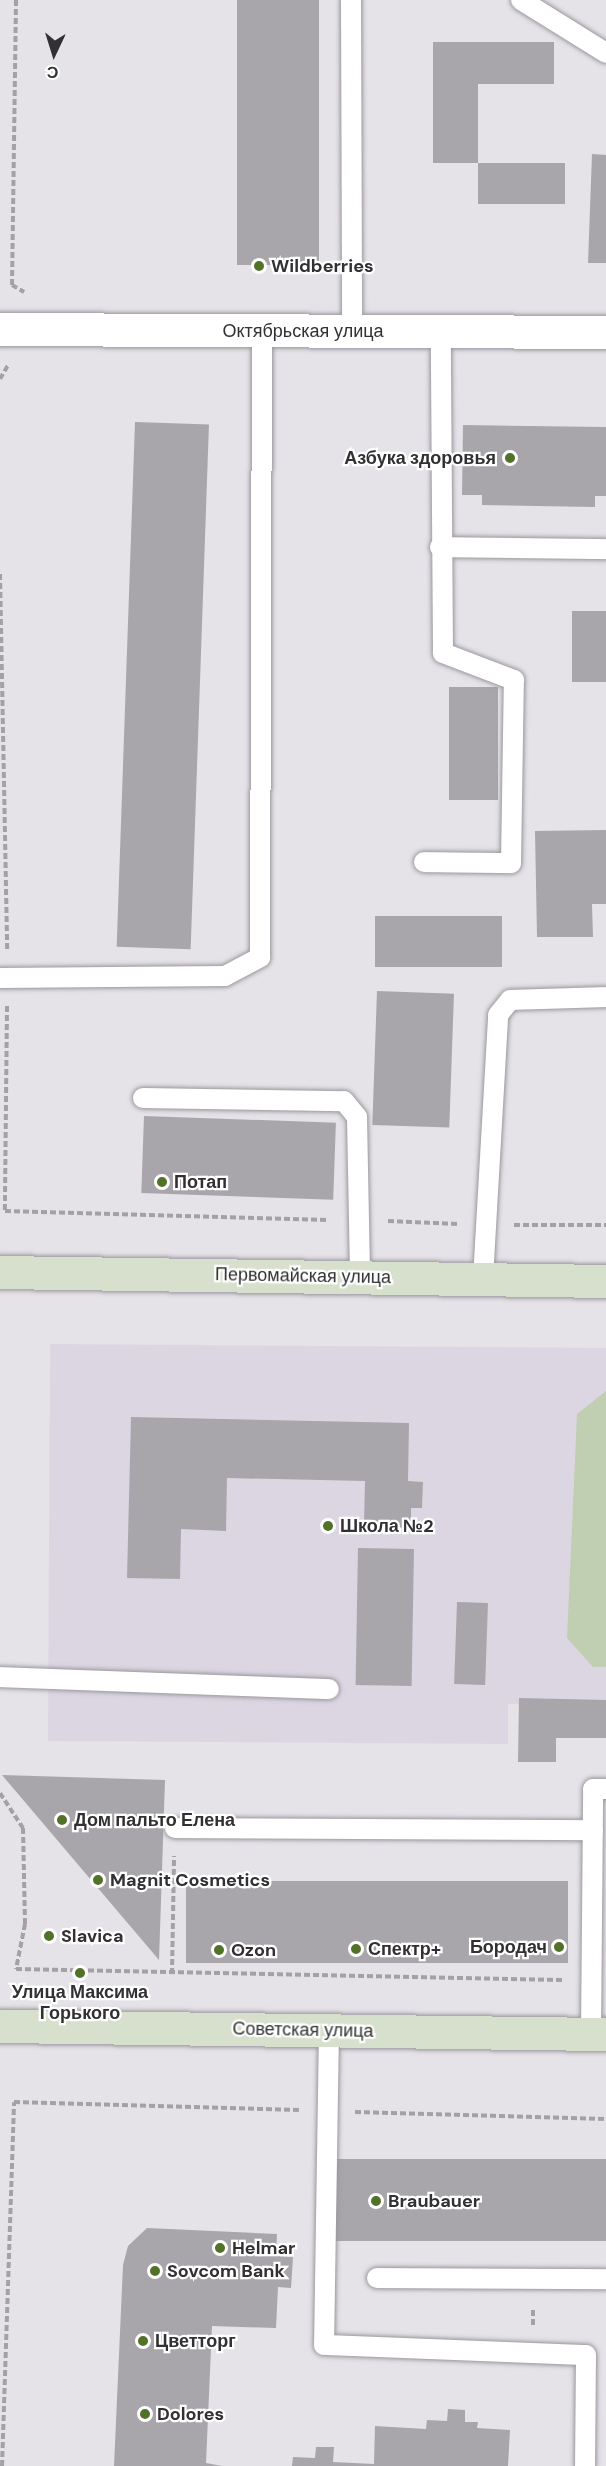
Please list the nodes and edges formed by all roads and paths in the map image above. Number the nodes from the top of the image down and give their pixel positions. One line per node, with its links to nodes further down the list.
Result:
1 (16, 0): 5 (path)
2 (351, 0): 8 (lane)
3 (521, 0): 4 (lane)
4 (606, 53)
5 (28, 294)
6 (0, 329): 7 (street, Октябрьская улица)
7 (262, 330): 8 (street, Октябрьская улица); 15 (lane)
8 (352, 331): 9 (street, Октябрьская улица)
9 (441, 331): 10 (street, Октябрьская улица); 11 (lane)
10 (606, 332)
11 (440, 547): 12 (lane); 14 (lane)
12 (606, 549)
13 (0, 574): 15 (path)
14 (423, 862)
15 (4, 978): 18 (path)
16 (606, 997): 19 (lane)
17 (143, 1098): 18 (lane)
18 (362, 1220): 19 (path); 22 (lane)
19 (483, 1225): 20 (path); 23 (lane)
20 (606, 1225)
21 (0, 1272): 22 (main road, Первомайская улица)
22 (360, 1277): 23 (main road, Первомайская улица)
23 (483, 1279): 24 (main road, Первомайская улица)
24 (606, 1281)
25 (0, 1677): 26 (lane)
26 (329, 1689)
27 (606, 1789): 30 (lane)
28 (0, 1793): 31 (path)
29 (175, 1828): 30 (lane); 31 (path)
30 (593, 1830): 32 (lane)
31 (172, 1974): 32 (path)
32 (591, 1980): 35 (lane)
33 (0, 2026): 34 (main road, Советская улица)
34 (329, 2030): 35 (main road, Советская улица); 40 (lane)
35 (598, 2034)
36 (14, 2102): 41 (path)
37 (377, 2278): 38 (lane)
38 (534, 2278): 39 (lane); 40 (path)
39 (606, 2279)
40 (533, 2352): 42 (lane)
41 (2, 2466)
42 (585, 2466)

